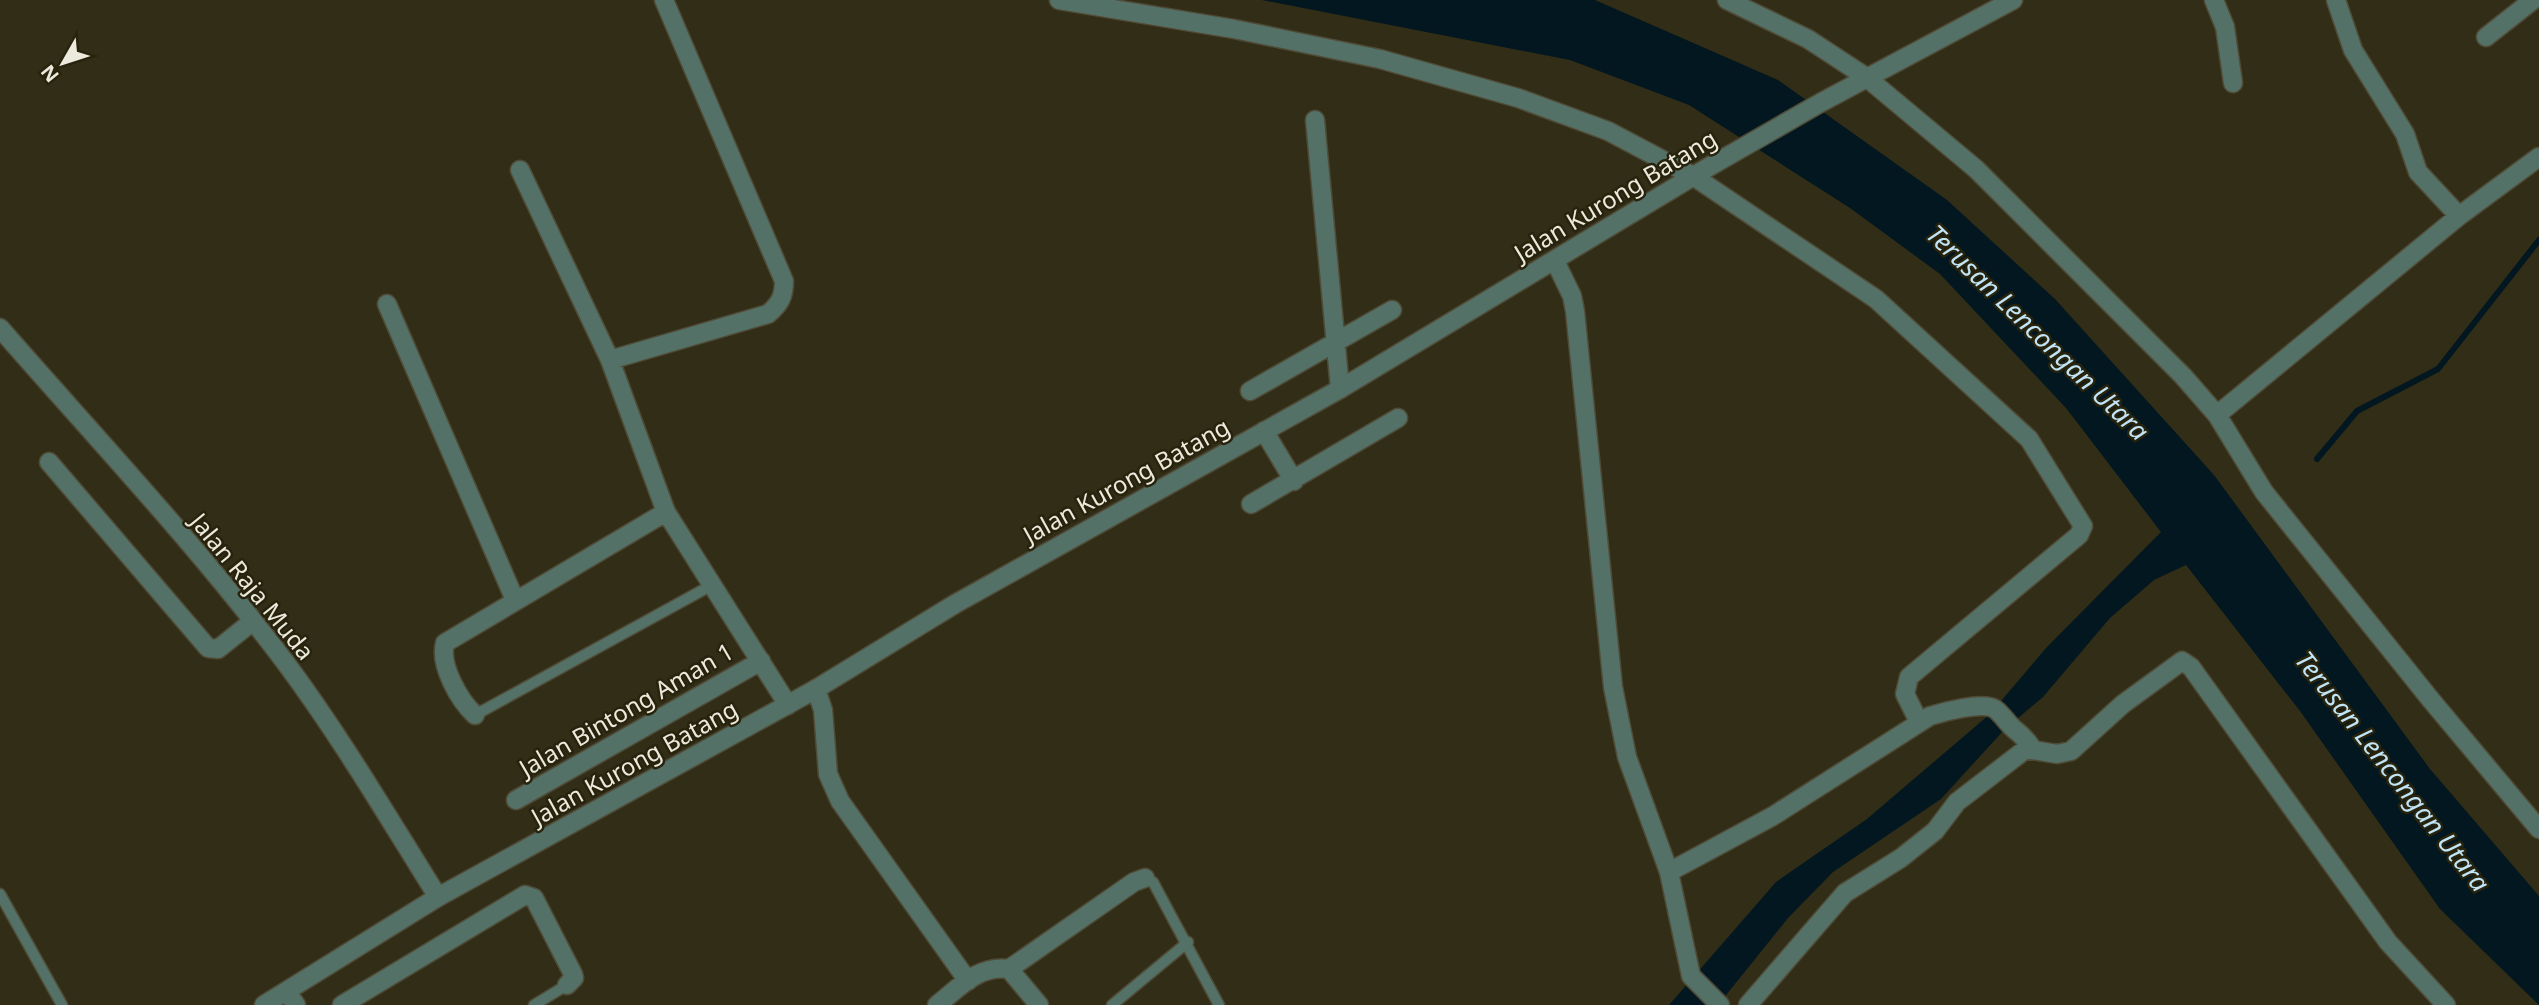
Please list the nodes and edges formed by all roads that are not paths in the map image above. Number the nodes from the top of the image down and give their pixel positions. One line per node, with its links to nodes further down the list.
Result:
1 (664, 0): 21 (street)
2 (1059, 0): 14 (street)
3 (1727, 0): 9 (street)
4 (2013, 0): 9 (street, Jalan Kurong Batang)
5 (2214, 0): 10 (street)
6 (2336, 0): 15 (street)
7 (2533, 0): 8 (street)
8 (2486, 37)
9 (1867, 78): 14 (street, Jalan Kurong Batang); 24 (street)
10 (2233, 83)
11 (1315, 120): 20 (street)
12 (2539, 157): 15 (street)
13 (520, 170): 21 (street)
14 (1700, 172): 16 (street, Jalan Kurong Batang); 38 (street)
15 (2459, 216): 24 (street)
16 (1555, 261): 22 (street, Jalan Kurong Batang); 42 (street)
17 (387, 304): 32 (street)
18 (1392, 310): 20 (street)
19 (0, 328): 33 (street, Jalan Raja Muda)
20 (1336, 342): 22 (street); 23 (street)
21 (610, 360): 30 (street)
22 (1339, 389): 26 (street, Jalan Kurong Batang)
23 (1250, 391)
24 (2217, 415): 41 (street)
25 (1398, 418): 28 (street)
26 (1264, 431): 28 (street); 35 (street, Jalan Kurong Batang)
27 (49, 462): 33 (street)
28 (1294, 481): 29 (street)
29 (1251, 505)
30 (666, 512): 31 (street); 32 (street)
31 (712, 585): 34 (street); 37 (lane)
32 (515, 600): 37 (street)
33 (253, 621): 45 (street, Jalan Raja Muda)
34 (761, 660): 36 (street); 40 (street, Jalan Bintong Aman 1)
35 (816, 689): 36 (street, Jalan Kurong Batang); 48 (street)
36 (788, 705): 45 (street, Jalan Kurong Batang)
37 (475, 715)
38 (1919, 723): 39 (street); 42 (street)
39 (2032, 748): 60 (street); 61 (street)
40 (516, 800)
41 (2539, 829)
42 (1669, 872): 59 (street)
43 (1145, 878): 46 (lane); 47 (street)
44 (0, 894): 51 (lane)
45 (438, 897): 50 (street, Jalan Kurong Batang)
46 (1188, 942): 57 (lane); 58 (lane)
47 (1009, 969): 48 (street); 56 (street)
48 (968, 981): 55 (street)
49 (567, 985): 53 (street); 54 (lane)
50 (292, 998): 52 (street, Jalan Kurong Batang)
51 (62, 1005)
52 (264, 1005)
53 (342, 1005)
54 (534, 1005)
55 (937, 1005)
56 (1039, 1005)
57 (1112, 1005)
58 (1219, 1005)
59 (1720, 1005)
60 (1748, 1005)
61 (2446, 1005)

